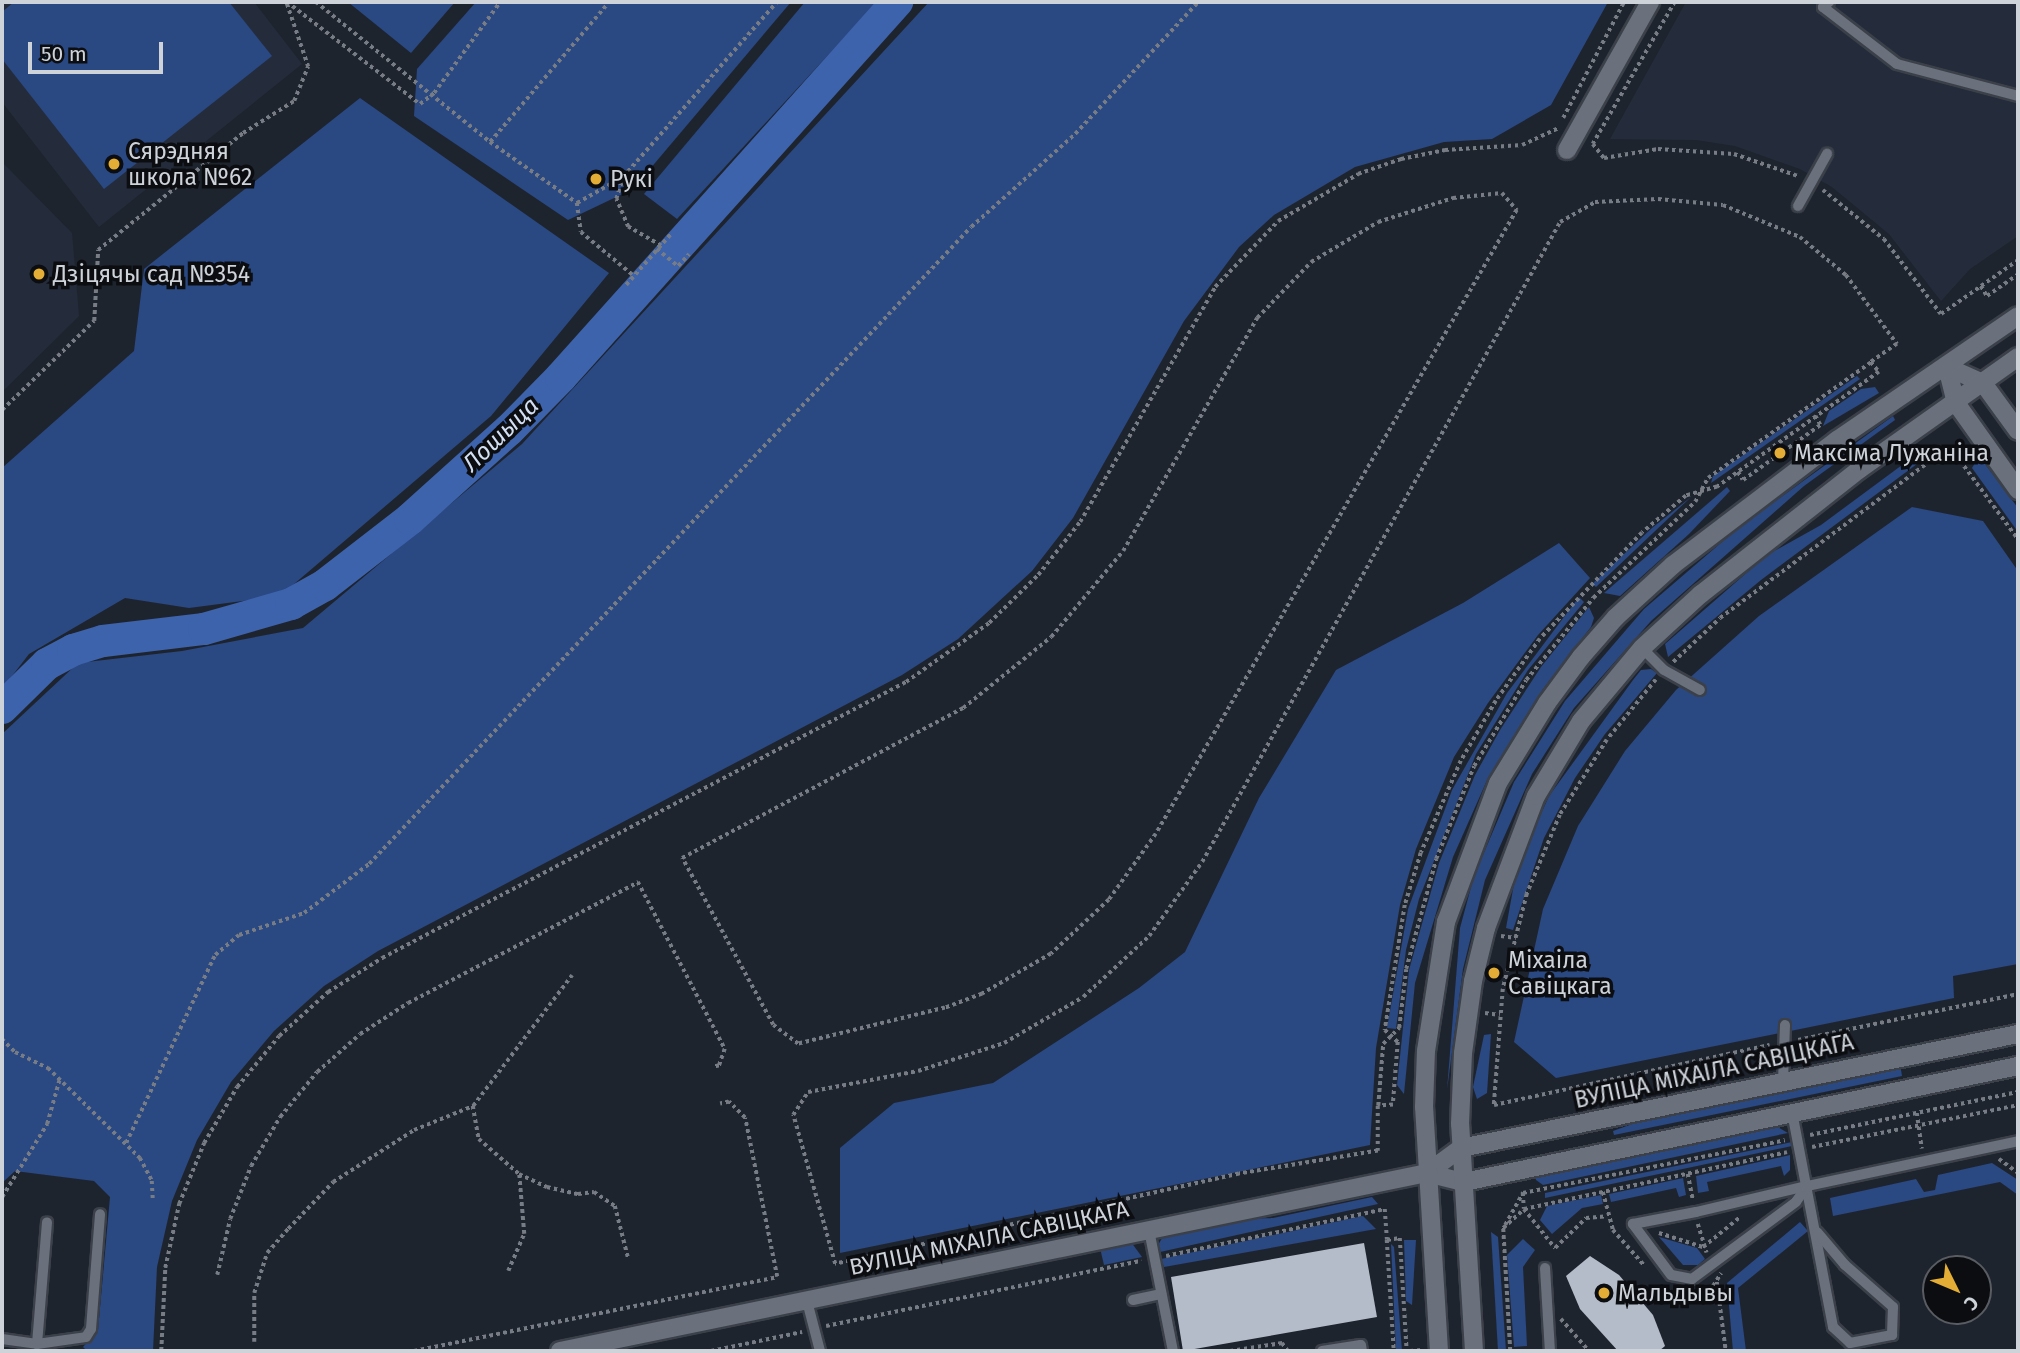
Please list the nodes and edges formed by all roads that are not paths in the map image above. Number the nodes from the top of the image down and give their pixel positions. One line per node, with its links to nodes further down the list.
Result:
1 (1650, 2): 4 (street)
2 (1829, 2): 3 (lane)
3 (2018, 96)
4 (1567, 150)
5 (1827, 154): 6 (lane)
6 (1798, 206)
7 (2018, 316): 9 (street)
8 (2018, 357): 10 (street)
9 (1947, 367): 10 (street); 11 (street); 23 (street)
10 (1983, 383): 11 (street); 12 (street)
11 (1955, 403): 13 (street); 14 (street)
12 (2018, 431)
13 (2018, 490)
14 (1642, 648): 15 (lane); 22 (street)
15 (1700, 690)
16 (1785, 1025): 19 (lane)
17 (2018, 1034): 19 (street, ВУЛІЦА МІХАІЛА САВІЦКАГА)
18 (2018, 1066): 20 (street, ВУЛІЦА МІХАІЛА САВІЦКАГА)
19 (1783, 1082): 22 (street, ВУЛІЦА МІХАІЛА САВІЦКАГА)
20 (1792, 1112): 24 (street, ВУЛІЦА МІХАІЛА САВІЦКАГА); 25 (lane)
21 (2018, 1141): 25 (lane)
22 (1461, 1149): 23 (street, ВУЛІЦА МІХАІЛА САВІЦКАГА); 24 (street)
23 (1427, 1173): 24 (street, ВУЛІЦА МІХАІЛА САВІЦКАГА); 28 (street, ВУЛІЦА МІХАІЛА САВІЦКАГА); 41 (street)
24 (1464, 1182): 42 (street)
25 (1807, 1186): 25 (lane); 29 (lane)
26 (100, 1214): 35 (lane)
27 (47, 1222): 35 (lane)
28 (1149, 1230): 31 (lane); 33 (street, ВУЛІЦА МІХАІЛА САВІЦКАГА)
29 (1817, 1232): 29 (lane)
30 (1545, 1268): 43 (lane)
31 (1161, 1294): 32 (lane); 38 (lane)
32 (1133, 1300)
33 (807, 1301): 36 (street, ВУЛІЦА МІХАІЛА САВІЦКАГА); 37 (lane)
34 (2, 1339): 35 (lane)
35 (37, 1344)
36 (560, 1351)
37 (820, 1351)
38 (1173, 1351)
39 (1322, 1351): 40 (lane)
40 (1362, 1351)
41 (1439, 1351)
42 (1474, 1351)
43 (1550, 1351)

